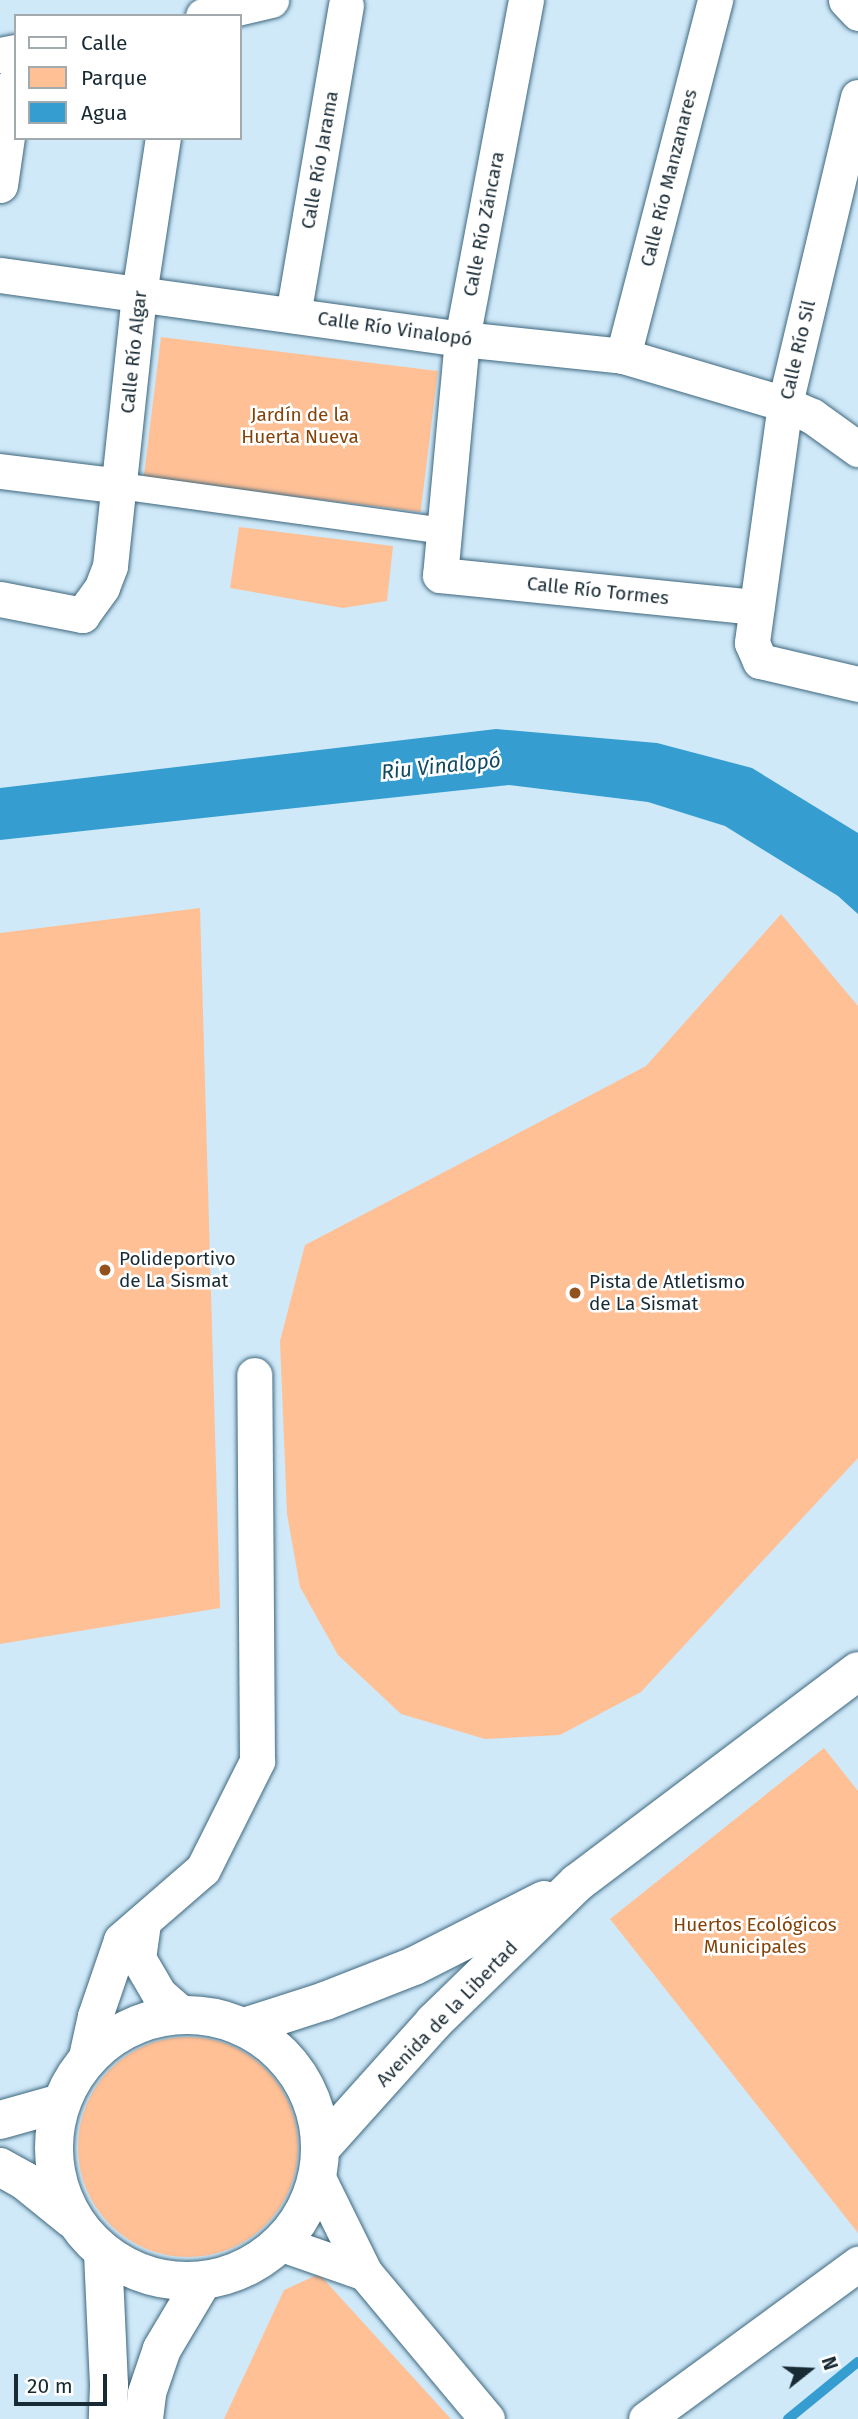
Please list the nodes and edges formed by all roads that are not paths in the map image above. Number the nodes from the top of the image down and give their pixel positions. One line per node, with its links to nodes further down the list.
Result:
1 (271, 0): 7 (street)
2 (527, 0): 15 (street, Calle Río Záncara)
3 (715, 0): 16 (street, Calle Río Manzanares)
4 (846, 0): 6 (street)
5 (346, 5): 14 (street, Calle Río Jarama)
6 (858, 13)
7 (212, 14)
8 (10, 63): 11 (street)
9 (858, 97): 17 (street, Calle Río Sil)
10 (163, 140): 13 (street, Calle Río Algar)
11 (0, 185)
12 (0, 275): 13 (street, Calle Río Vinalopó)
13 (139, 294): 14 (street, Calle Río Vinalopó); 20 (street, Calle Río Algar)
14 (293, 315): 15 (street, Calle Río Vinalopó)
15 (462, 339): 16 (street, Calle Río Vinalopó); 21 (street, Calle Río Záncara)
16 (623, 356): 17 (street, Calle Río Vinalopó)
17 (785, 404): 18 (street, Calle Río Vinalopó); 24 (street, Calle Río Sil)
18 (852, 439)
19 (0, 471): 20 (street)
20 (120, 486): 21 (street); 23 (street, Calle Río Algar)
21 (445, 531): 22 (street, Calle Río Záncara)
22 (440, 575): 24 (street, Calle Río Tormes)
23 (0, 599)
24 (756, 607): 25 (street, Calle Río Sil)
25 (858, 684)
26 (254, 1375): 29 (street)
27 (858, 1671): 28 (street, Avenida de la Libertad)
28 (577, 1883): 31 (street, Avenida de la Libertad); 35 (street, Avenida de la Libertad)
29 (142, 1923): 30 (street); 32 (street)
30 (182, 2014): 31 (street); 32 (street)
31 (244, 2026): 35 (street)
32 (85, 2061): 33 (street)
33 (61, 2103): 34 (street); 37 (street)
34 (0, 2120)
35 (320, 2163): 38 (street); 41 (street)
36 (0, 2167): 37 (street)
37 (74, 2220): 39 (street)
38 (282, 2244): 41 (street); 42 (street)
39 (103, 2253): 42 (street); 43 (street)
40 (858, 2264): 46 (street)
41 (365, 2273): 45 (street)
42 (202, 2282): 44 (street)
43 (108, 2419)
44 (144, 2419)
45 (487, 2419)
46 (646, 2419)

